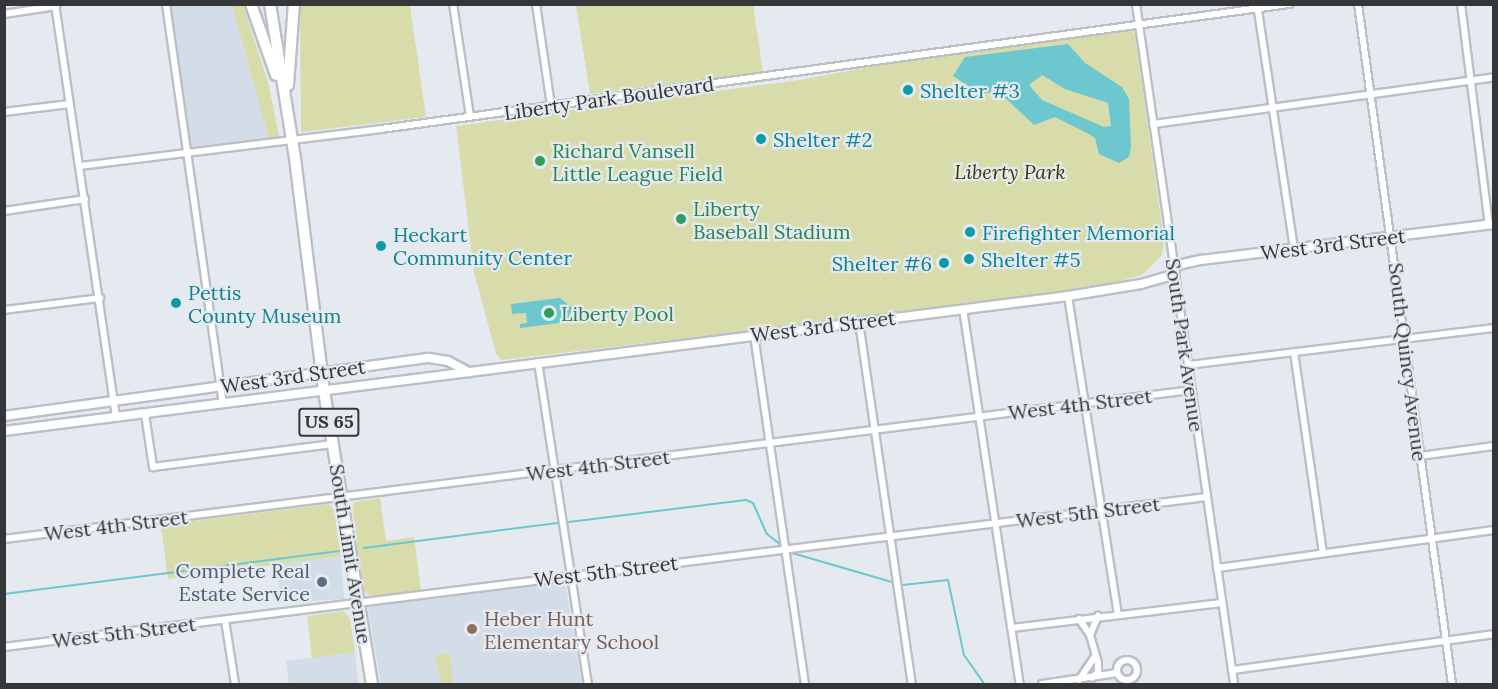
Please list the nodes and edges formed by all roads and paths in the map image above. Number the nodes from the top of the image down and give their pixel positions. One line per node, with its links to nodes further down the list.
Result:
1 (166, 4): 26 (street)
2 (251, 4): 18 (highway)
3 (270, 4): 18 (highway, US 65)
4 (294, 4): 18 (highway)
5 (453, 4): 23 (street)
6 (536, 4): 20 (street)
7 (1136, 4): 14 (street, South Park Avenue)
8 (1289, 4): 12 (street, Liberty Park Boulevard)
9 (1358, 4): 17 (street, South Quincy Avenue)
10 (1461, 4): 16 (street)
11 (56, 5): 13 (street); 19 (street)
12 (1257, 7): 14 (street, Liberty Park Boulevard); 21 (street)
13 (4, 14)
14 (1139, 25): 20 (street, Liberty Park Boulevard); 24 (street, South Park Avenue)
15 (1494, 77): 16 (street)
16 (1472, 80): 17 (street); 30 (street)
17 (1371, 93): 21 (street); 31 (street, South Quincy Avenue)
18 (286, 103): 25 (highway, South Limit Avenue / US 65)
19 (70, 104): 22 (street); 27 (street)
20 (551, 106): 23 (street, Liberty Park Boulevard)
21 (1271, 107): 24 (street); 32 (street)
22 (4, 112)
23 (470, 117): 25 (street, Liberty Park Boulevard)
24 (1153, 124): 33 (street, South Park Avenue)
25 (293, 140): 26 (street, Liberty Park Boulevard); 45 (highway, South Limit Avenue / US 65)
26 (188, 153): 27 (street, Liberty Park Boulevard); 47 (street)
27 (80, 166): 28 (street)
28 (85, 200): 29 (street); 35 (street)
29 (4, 211)
30 (1491, 225): 31 (street, West 3rd Street)
31 (1392, 237): 32 (street, West 3rd Street); 41 (street, South Quincy Avenue)
32 (1294, 249): 33 (street, West 3rd Street)
33 (1174, 270): 34 (street, West 3rd Street); 44 (street, South Park Avenue)
34 (1068, 296): 36 (street, West 3rd Street); 52 (street)
35 (100, 298): 37 (street); 50 (street)
36 (963, 309): 38 (street, West 3rd Street); 55 (street)
37 (4, 310)
38 (859, 322): 40 (street, West 3rd Street); 57 (street)
39 (1494, 328): 41 (street)
40 (754, 335): 43 (street, West 3rd Street); 59 (street)
41 (1405, 338): 42 (street); 62 (street, South Quincy Avenue)
42 (1294, 352): 44 (street); 73 (street)
43 (538, 363): 46 (street, West 3rd Street); 63 (street)
44 (1188, 365): 48 (street, South Park Avenue)
45 (321, 372): 46 (street, West 3rd Street); 47 (street, West 3rd Street); 49 (highway, South Limit Avenue / US 65)
46 (469, 372): 49 (street, West 3rd Street)
47 (220, 386): 50 (street, West 3rd Street); 51 (street)
48 (1191, 390): 52 (street, West 4th Street); 65 (street, South Park Avenue)
49 (324, 391): 51 (street, West 3rd Street); 60 (highway, South Limit Avenue / US 65)
50 (113, 400): 54 (street, West 3rd Street); 56 (street)
51 (223, 404): 53 (street, West 3rd Street)
52 (1084, 404): 55 (street, West 4th Street); 66 (street)
53 (145, 414): 56 (street, West 3rd Street); 60 (street)
54 (4, 416)
55 (980, 417): 57 (street, West 4th Street); 67 (street)
56 (116, 418): 58 (street, West 3rd Street)
57 (875, 430): 59 (street, West 4th Street); 69 (street)
58 (4, 431)
59 (770, 443): 63 (street, West 4th Street); 72 (street)
60 (333, 444): 64 (highway, South Limit Avenue / US 65)
61 (1494, 446): 62 (street)
62 (1420, 456): 71 (street, South Quincy Avenue)
63 (555, 470): 64 (street, West 4th Street); 75 (street)
64 (344, 496): 70 (street, West 4th Street); 76 (highway, South Limit Avenue / US 65)
65 (1207, 497): 66 (street, West 5th Street); 74 (street, South Park Avenue)
66 (1102, 511): 67 (street, West 5th Street); 78 (street)
67 (996, 523): 69 (street, West 5th Street); 82 (street)
68 (1494, 530): 71 (street)
69 (891, 536): 72 (street, West 5th Street); 96 (street)
70 (4, 539)
71 (1431, 539): 73 (street); 85 (street, South Quincy Avenue)
72 (786, 549): 75 (street, West 5th Street); 95 (street)
73 (1323, 553): 74 (street)
74 (1217, 568): 77 (street, South Park Avenue)
75 (571, 575): 76 (street, West 5th Street); 94 (street)
76 (359, 603): 81 (street, West 5th Street); 93 (highway, South Limit Avenue / US 65)
77 (1222, 603): 78 (street); 88 (street, South Park Avenue)
78 (1118, 614): 79 (street)
79 (1098, 616): 80 (street); 84 (street)
80 (1079, 619): 82 (street); 84 (street)
81 (225, 620): 86 (street, West 5th Street); 92 (street)
82 (1012, 628): 97 (street)
83 (1494, 634): 85 (street)
84 (1090, 635): 87 (street)
85 (1444, 640): 88 (street); 100 (street, South Quincy Avenue)
86 (4, 647)
87 (1094, 658): 90 (street); 91 (street)
88 (1232, 670): 99 (street, South Park Avenue)
89 (1118, 673): 90 (street)
90 (1092, 678): 91 (street)
91 (1079, 680): 98 (street)
92 (235, 684)
93 (372, 684)
94 (588, 684)
95 (805, 684)
96 (912, 684)
97 (1020, 684)
98 (1042, 684)
99 (1234, 684)
100 (1452, 684)

